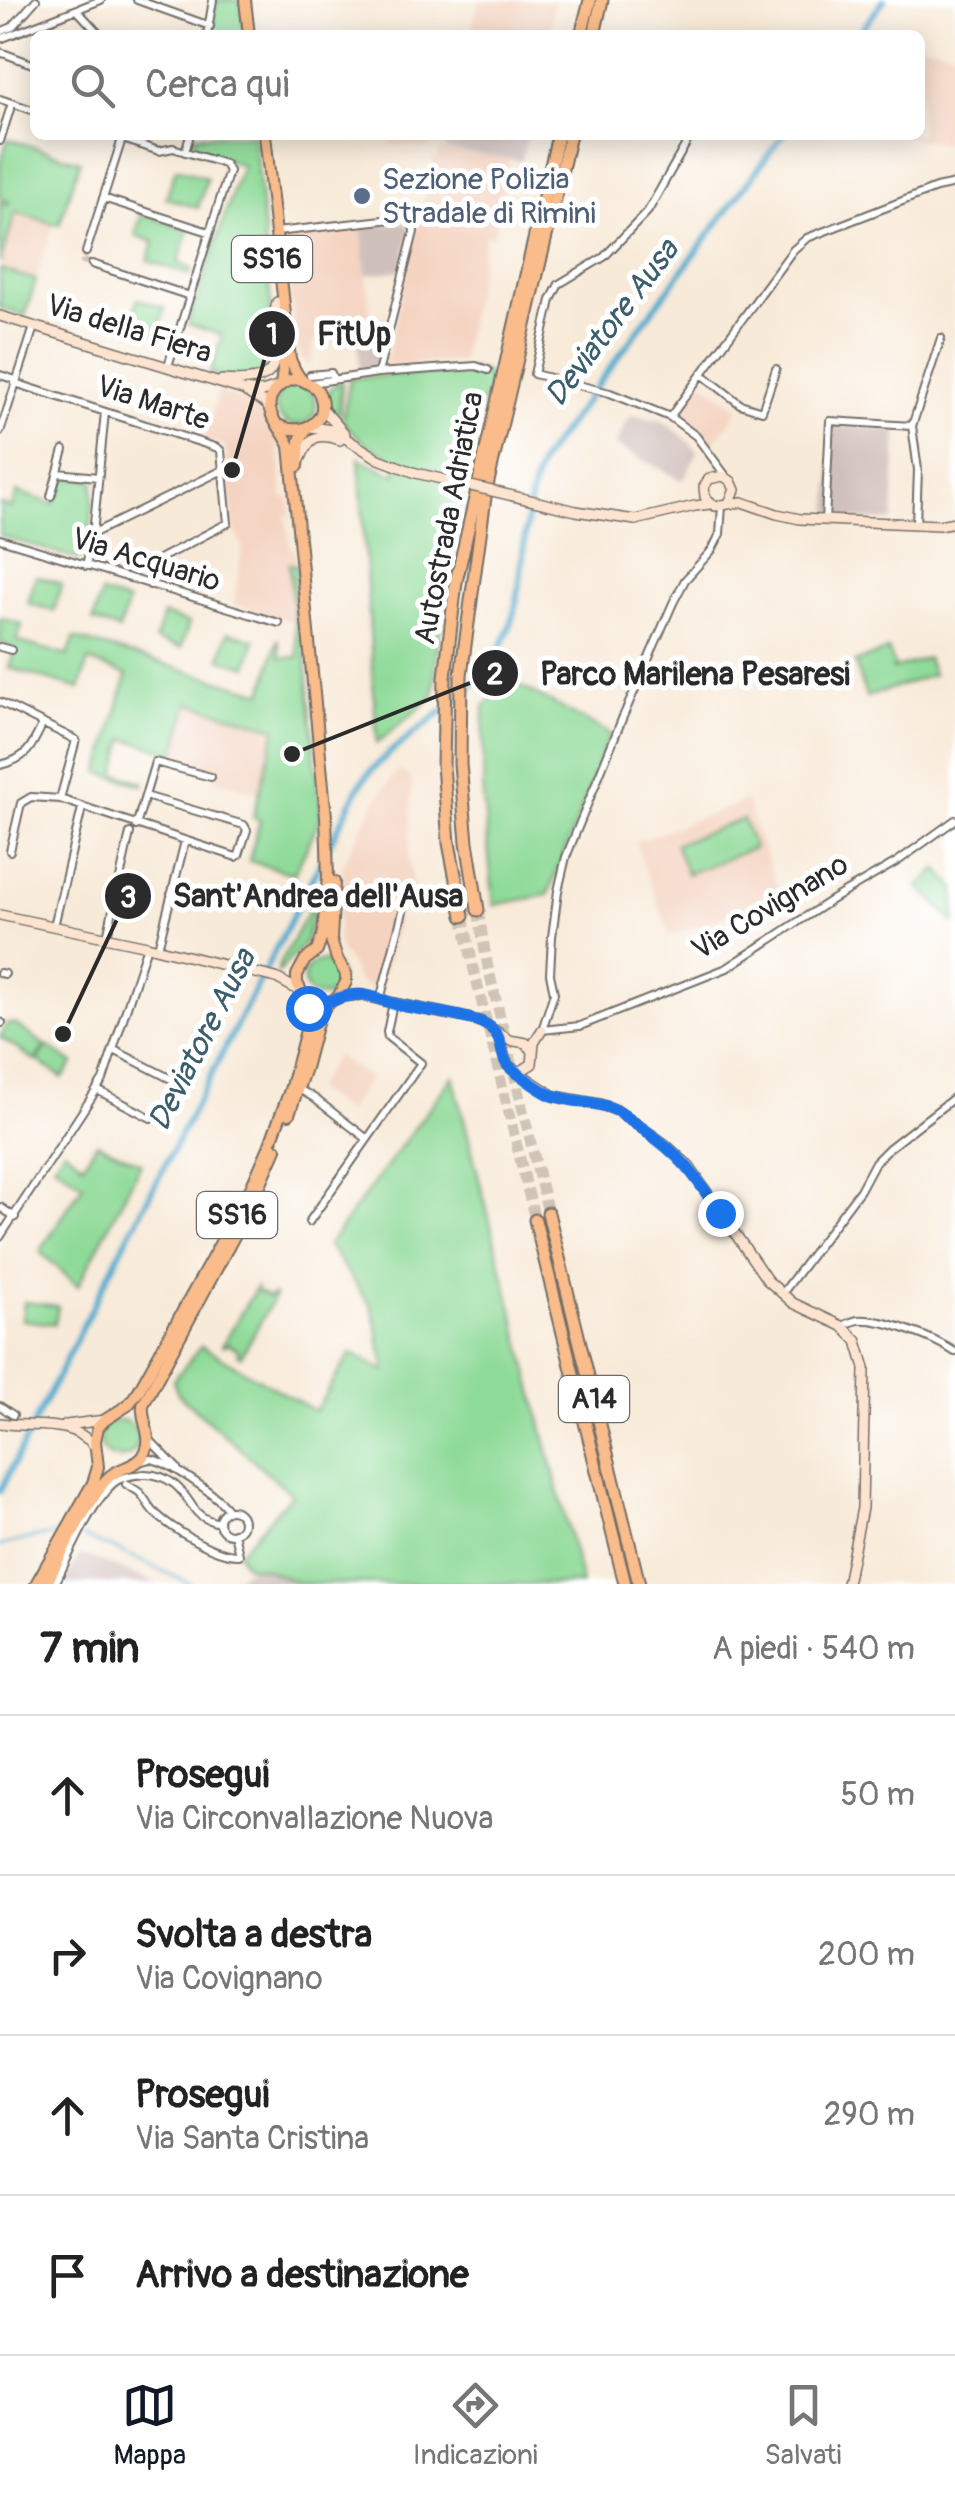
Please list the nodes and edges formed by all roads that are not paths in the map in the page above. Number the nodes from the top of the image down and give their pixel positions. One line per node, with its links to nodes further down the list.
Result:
1 (36, 0): 15 (street)
2 (101, 0): 8 (street)
3 (137, 0): 9 (street)
4 (212, 0): 9 (street)
5 (248, 0): 12 (main road)
6 (590, 0): 13 (highway)
7 (602, 0): 14 (highway)
8 (77, 10): 10 (street); 15 (street)
9 (210, 26): 11 (street)
10 (95, 30)
11 (209, 30)
12 (251, 30)
13 (583, 30)
14 (595, 30)
15 (0, 36)
16 (0, 52): 17 (street)
17 (30, 62)
18 (0, 100): 19 (street)
19 (12, 103): 20 (street); 30 (street)
20 (30, 108)
21 (122, 140): 34 (street)
22 (131, 140): 31 (street)
23 (175, 140): 31 (street)
24 (189, 140): 32 (street)
25 (262, 140): 40 (main road, SS16)
26 (263, 140): 36 (main road, SS16)
27 (557, 140): 104 (highway, Autostrada Adriatica)
28 (569, 140): 102 (highway, Autostrada Adriatica)
29 (689, 140): 58 (street)
30 (0, 141)
31 (173, 148): 32 (street)
32 (185, 152): 35 (street)
33 (955, 184): 49 (street)
34 (104, 198): 35 (street); 37 (street)
35 (210, 232): 39 (street)
36 (275, 232): 47 (street); 51 (main road, SS16)
37 (86, 252)
38 (92, 264): 39 (street)
39 (190, 296): 44 (street)
40 (276, 302): 50 (street); 53 (main road, SS16)
41 (0, 316): 42 (street, Via della Fiera)
42 (34, 326): 44 (street, Via della Fiera); 52 (street)
43 (940, 338): 60 (street)
44 (168, 366): 50 (street, Via della Fiera)
45 (776, 369): 49 (street)
46 (488, 370): 47 (street)
47 (378, 373): 51 (street)
48 (0, 375): 52 (street, Via Marte)
49 (703, 375): 58 (street)
50 (207, 379): 54 (street, Via della Fiera)
51 (307, 379): 53 (main road); 55 (main road, SS16)
52 (15, 381): 56 (street, Via Marte); 62 (street)
53 (279, 386): 54 (street, Via della Fiera); 57 (main road, SS16)
54 (243, 390): 57 (street, Via della Fiera)
55 (322, 408): 61 (main road); 63 (street)
56 (106, 412): 67 (street, Via Marte); 69 (street)
57 (271, 412): 59 (main road)
58 (670, 417): 65 (street)
59 (282, 426): 61 (main road); 93 (main road)
60 (912, 426): 76 (street); 78 (street)
61 (308, 428): 63 (street); 66 (main road)
62 (0, 432)
63 (357, 446): 66 (street); 75 (street, bridge)
64 (64, 450): 68 (street)
65 (708, 451): 70 (street); 71 (street)
66 (298, 465): 93 (main road)
67 (223, 470): 79 (street); 82 (street, Via Marte)
68 (58, 473): 69 (street); 72 (street)
69 (98, 476): 79 (street)
70 (730, 482): 71 (street); 73 (street); 74 (street)
71 (707, 483): 73 (street); 75 (street)
72 (51, 496)
73 (721, 505): 74 (street); 75 (street); 118 (street)
74 (759, 506): 76 (street)
75 (683, 508)
76 (825, 521): 78 (street)
77 (955, 522): 78 (street)
78 (916, 524)
79 (93, 534): 81 (street)
80 (0, 539): 81 (street, Via Acquario)
81 (86, 566): 82 (street, Via Acquario)
82 (150, 585): 83 (street, Via Acquario)
83 (279, 623)
84 (0, 647): 85 (street)
85 (10, 650)
86 (0, 702): 87 (street)
87 (42, 723): 88 (street); 91 (street)
88 (0, 765)
89 (211, 778): 90 (street)
90 (145, 796): 95 (street); 96 (street)
91 (60, 799): 92 (street); 97 (street)
92 (82, 808): 95 (street); 105 (street)
93 (329, 812): 98 (main road)
94 (955, 820): 118 (street, Via Covignano)
95 (133, 830): 96 (street); 106 (street)
96 (185, 841): 99 (street)
97 (10, 850)
98 (331, 874): 108 (main road); 109 (main road)
99 (171, 894): 101 (street); 107 (street)
100 (408, 896): 116 (street)
101 (229, 906)
102 (478, 910)
103 (0, 915): 105 (street)
104 (464, 916)
105 (54, 926): 106 (street)
106 (107, 938): 107 (street)
107 (152, 947): 112 (street); 121 (street)
108 (313, 956): 109 (main road); 110 (main road)
109 (337, 959): 111 (main road)
110 (300, 967): 112 (street); 113 (main road, SS16)
111 (346, 974): 114 (street); 115 (main road, SS16)
112 (276, 978): 113 (street)
113 (302, 994): 115 (main road); 143 (main road, SS16)
114 (362, 994): 115 (street); 116 (street)
115 (333, 1000): 128 (main road, SS16)
116 (380, 1000): 117 (street)
117 (393, 1004): 119 (street); 132 (street)
118 (542, 1030): 120 (street); 122 (street)
119 (497, 1034): 120 (street); 123 (street)
120 (520, 1041): 122 (street); 123 (street)
121 (114, 1050): 126 (street); 129 (street)
122 (532, 1050): 124 (street)
123 (504, 1054): 125 (street)
124 (532, 1064): 125 (street); 127 (street)
125 (516, 1071): 127 (street)
126 (177, 1082)
127 (538, 1087): 139 (street)
128 (298, 1089): 132 (street); 147 (main road, SS16)
129 (97, 1090): 131 (street); 135 (street)
130 (955, 1097): 139 (street)
131 (152, 1118)
132 (366, 1138): 137 (street)
133 (0, 1208): 135 (street)
134 (548, 1213): 161 (highway, A14)
135 (15, 1217): 138 (street)
136 (535, 1220): 160 (highway, A14)
137 (309, 1222)
138 (0, 1237)
139 (782, 1294): 140 (street)
140 (842, 1326): 141 (street); 162 (street)
141 (955, 1352)
142 (0, 1406): 145 (street)
143 (116, 1414): 144 (main road, SS16); 147 (main road)
144 (104, 1420): 146 (street); 148 (main road, SS16)
145 (7, 1421): 146 (street)
146 (58, 1426): 148 (street)
147 (147, 1433): 149 (main road, SS16); 150 (street)
148 (96, 1448): 149 (main road); 153 (main road, SS16)
149 (132, 1465): 150 (street); 153 (main road, SS16)
150 (184, 1476): 152 (street)
151 (126, 1484): 155 (street)
152 (228, 1510): 154 (street); 155 (street)
153 (82, 1516): 154 (street); 156 (main road, SS16)
154 (220, 1523): 155 (street)
155 (234, 1533)
156 (61, 1554): 157 (main road, SS16); 158 (main road, SS16); 159 (street)
157 (36, 1584)
158 (46, 1584)
159 (55, 1584)
160 (625, 1584)
161 (639, 1584)
162 (848, 1584)

